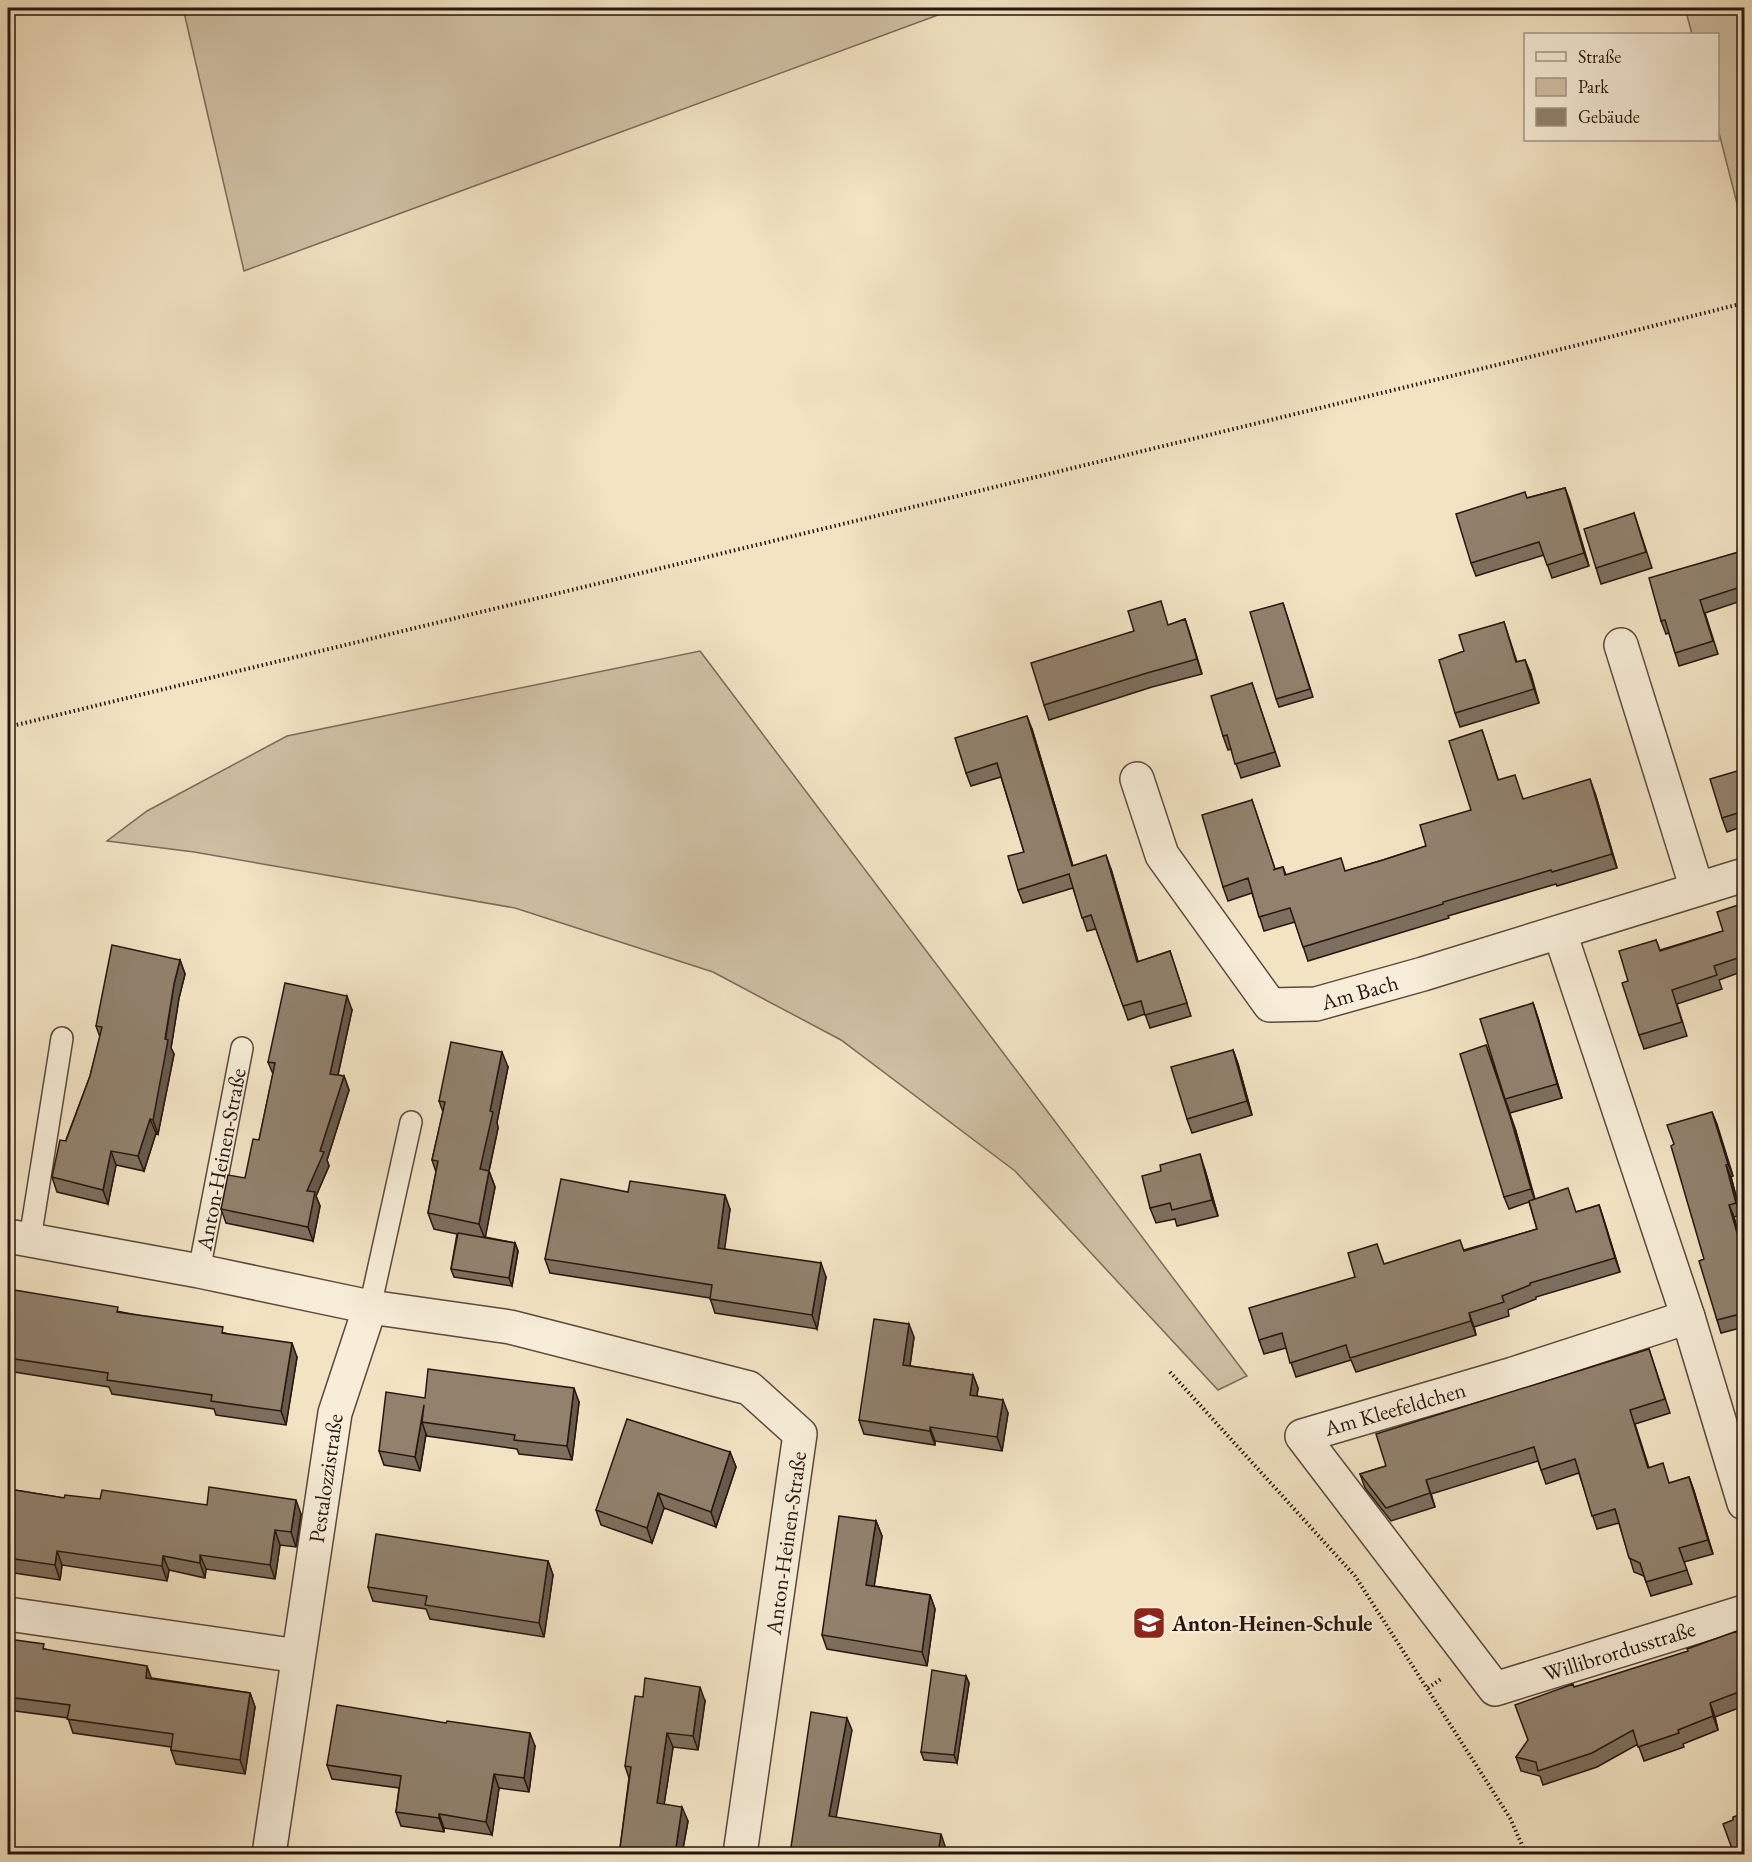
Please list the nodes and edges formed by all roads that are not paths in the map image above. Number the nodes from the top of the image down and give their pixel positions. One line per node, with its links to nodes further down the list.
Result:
1 (1621, 645): 4 (street)
2 (1137, 779): 5 (street, Am Bach)
3 (1744, 875): 4 (street, Am Bach)
4 (1697, 889): 5 (street, Am Bach)
5 (1560, 933): 12 (street)
6 (62, 1038): 9 (lane, Anton-Heinen-Straße)
7 (242, 1048): 10 (lane, Anton-Heinen-Straße)
8 (411, 1122): 11 (lane)
9 (19, 1238): 10 (street, Anton-Heinen-Straße)
10 (199, 1271): 11 (street, Anton-Heinen-Straße)
11 (370, 1307): 16 (street, Pestalozzistraße); 19 (street, Anton-Heinen-Straße)
12 (1688, 1317): 13 (street); 17 (street, Am Kleefeldchen)
13 (1744, 1503)
14 (1744, 1612): 17 (street, Willibrordusstraße)
15 (8, 1614): 16 (street)
16 (298, 1656): 18 (street, Pestalozzistraße)
17 (1495, 1689)
18 (269, 1854)
19 (740, 1854)

